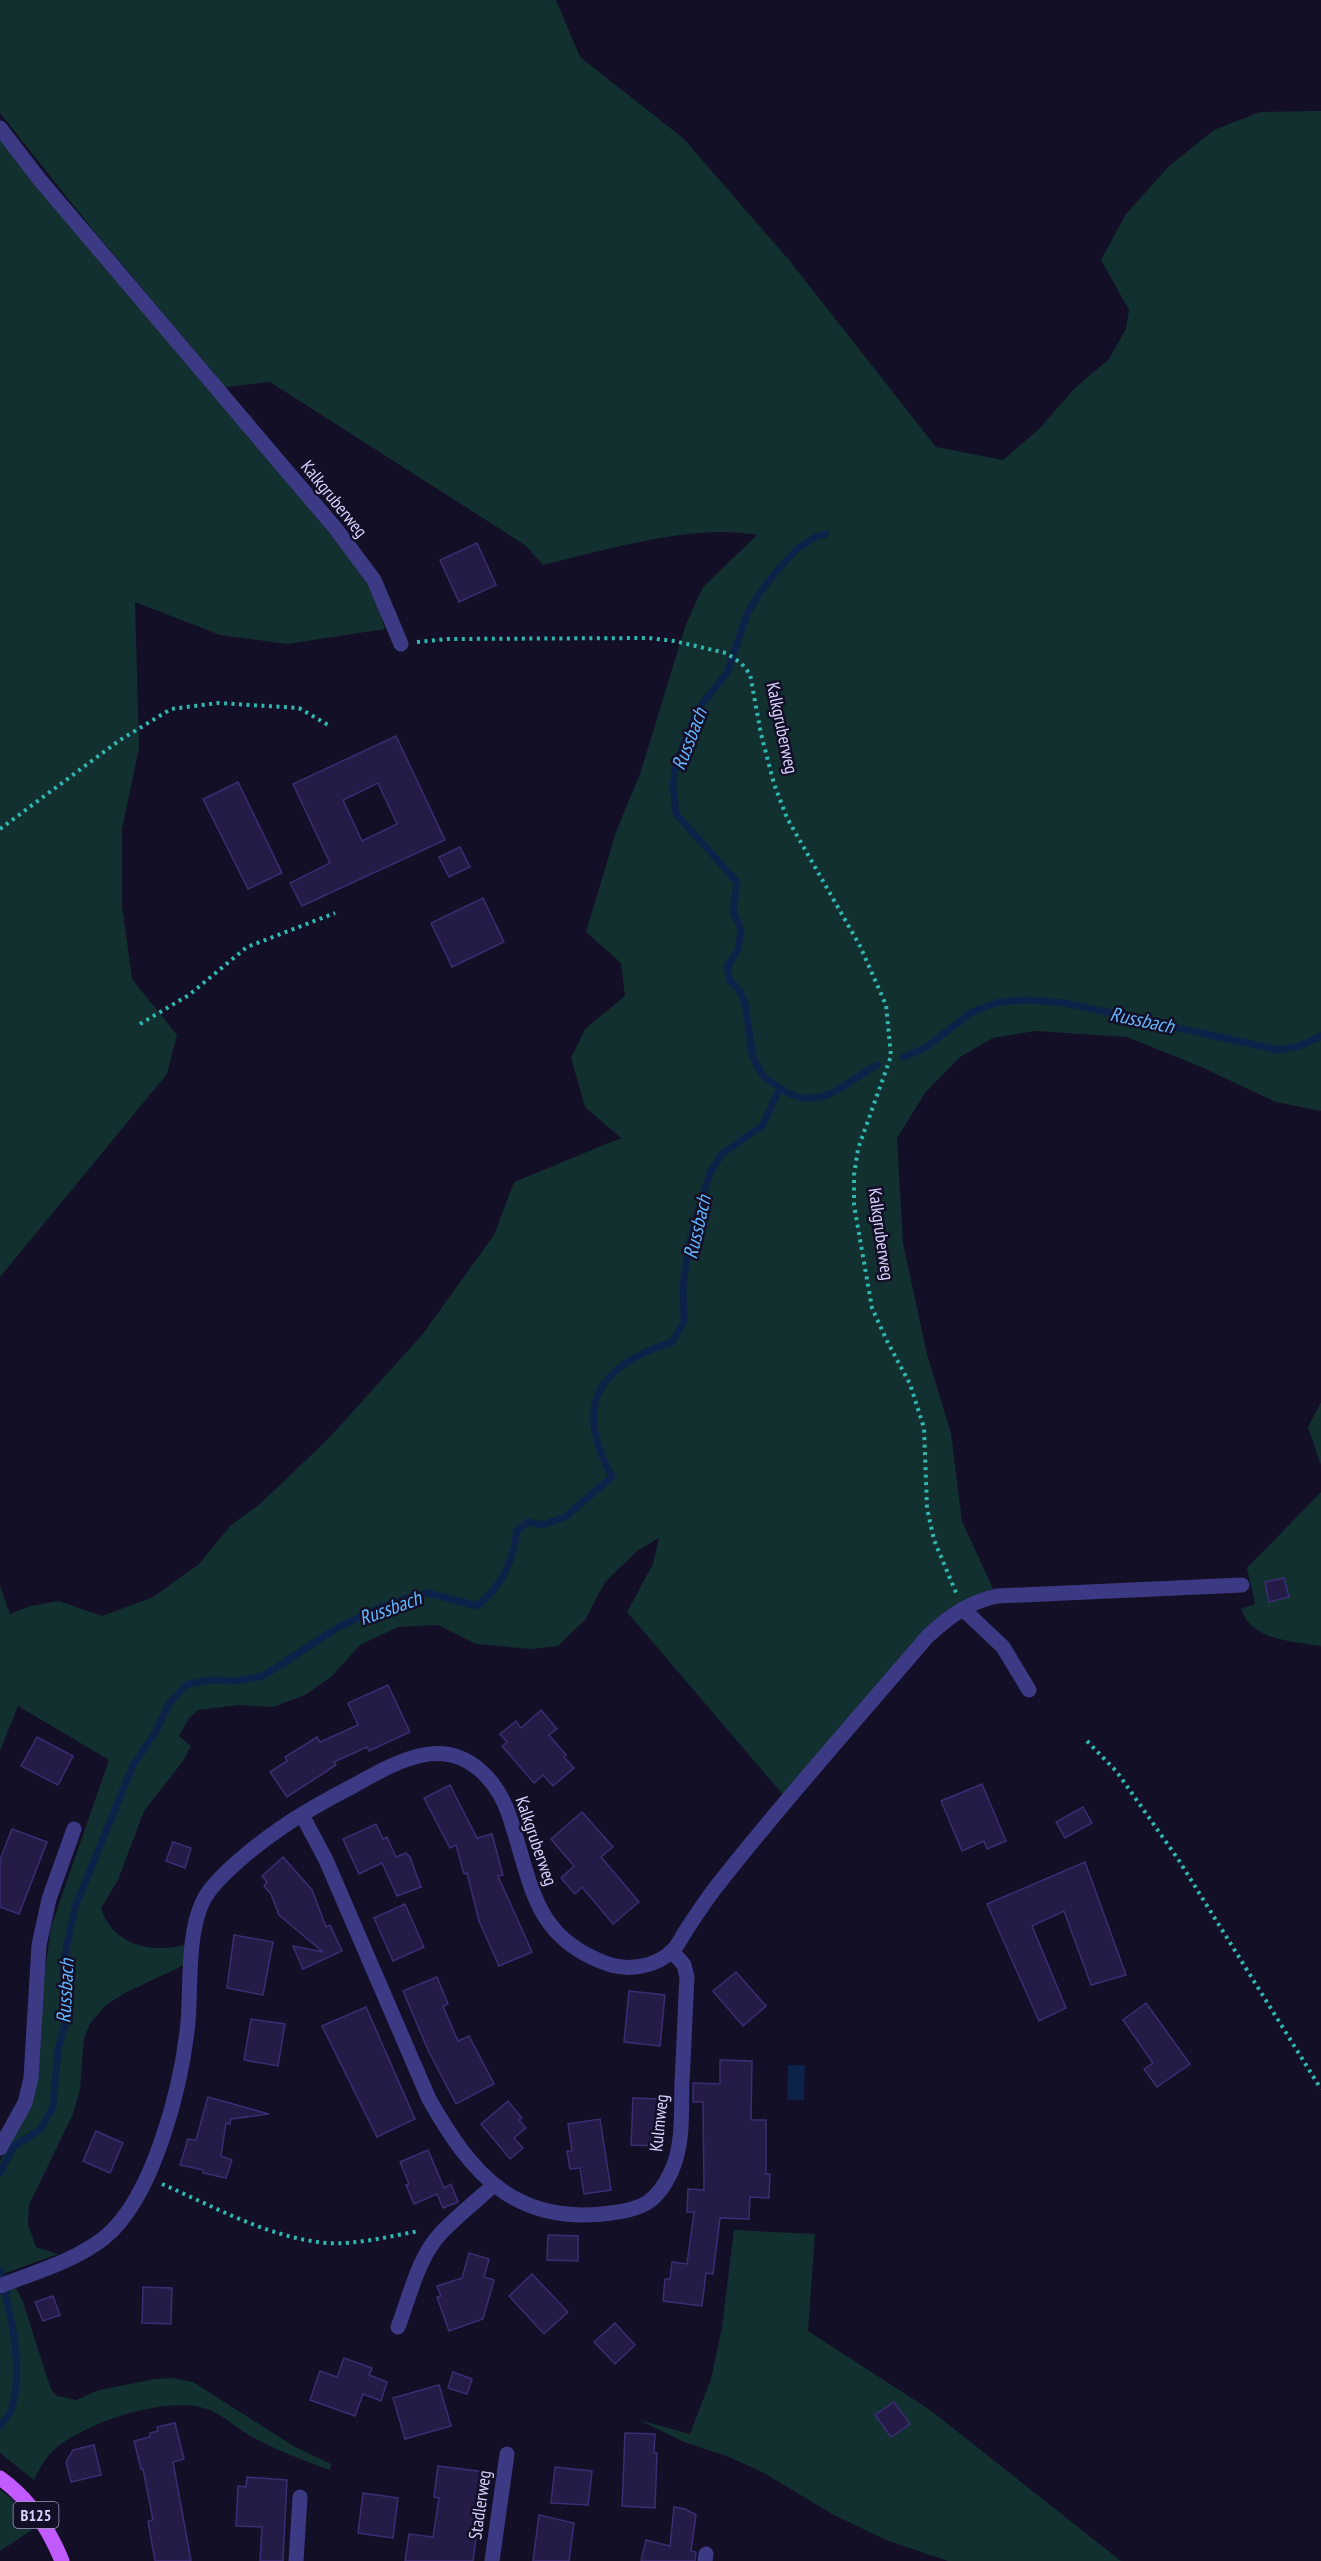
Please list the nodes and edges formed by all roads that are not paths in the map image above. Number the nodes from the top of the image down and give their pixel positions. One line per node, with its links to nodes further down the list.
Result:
1 (0, 128): 2 (street, Kalkgruberweg)
2 (401, 644)
3 (1242, 1585): 4 (street)
4 (963, 1609): 5 (street); 8 (street)
5 (1029, 1690)
6 (302, 1815): 8 (street, Kalkgruberweg); 10 (street, Kulmweg); 11 (street, Kalkgruberweg)
7 (74, 1829): 9 (street)
8 (672, 1952): 10 (street, Kulmweg)
9 (0, 2148)
10 (494, 2186): 12 (street)
11 (5, 2284)
12 (398, 2327)
13 (507, 2454): 18 (street, Stadlerweg)
14 (0, 2478): 16 (main road, B125)
15 (300, 2497): 17 (street)
16 (62, 2561)
17 (296, 2561)
18 (492, 2561)

